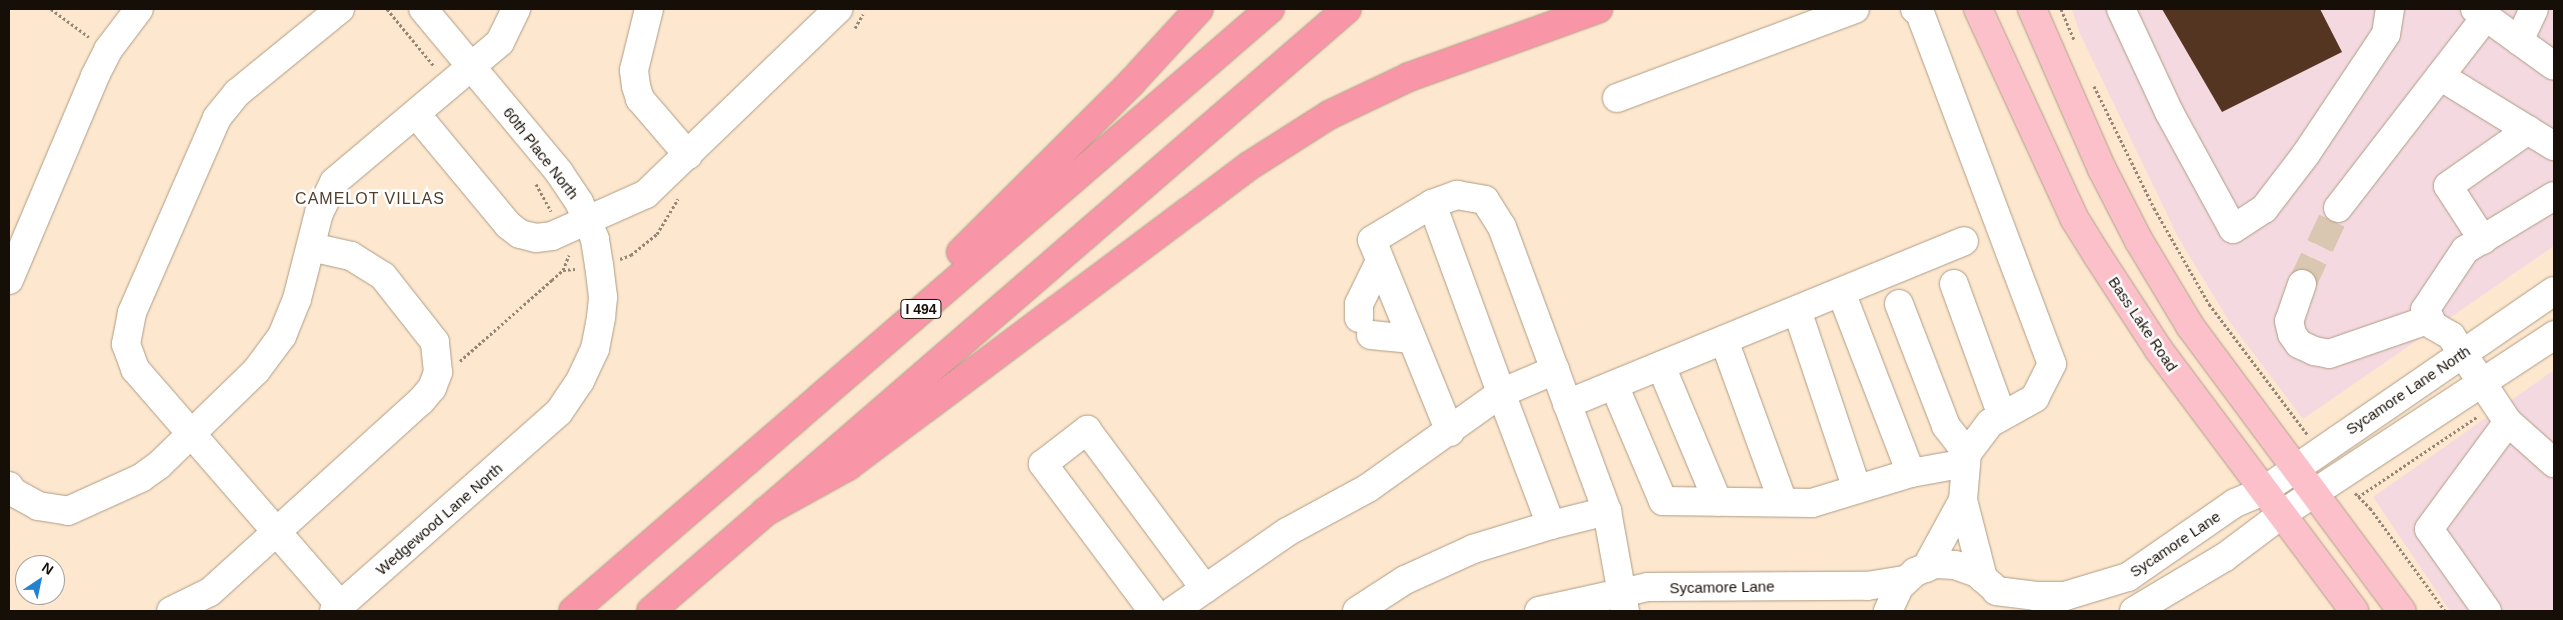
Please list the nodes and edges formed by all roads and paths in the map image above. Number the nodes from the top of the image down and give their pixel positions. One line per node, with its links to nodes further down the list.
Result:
1 (51, 9): 23 (path)
2 (139, 9): 23 (street)
3 (340, 9): 62 (street)
4 (424, 9): 24 (street, 60th Place North)
5 (516, 9): 24 (street)
6 (649, 9): 32 (street)
7 (1199, 9): 65 (highway)
8 (1270, 9): 65 (highway, I 494)
9 (1347, 9): 79 (highway)
10 (1598, 9): 79 (highway)
11 (1855, 9): 28 (street)
12 (1915, 9): 59 (street)
13 (1978, 9): 72 (main road, Bass Lake Road)
14 (2032, 9): 67 (main road)
15 (2062, 9): 22 (path)
16 (2121, 9): 17 (street)
17 (2390, 9)
18 (2534, 9): 21 (street)
19 (2480, 13): 21 (street); 26 (street)
20 (823, 14): 32 (street)
21 (2518, 41): 25 (street)
22 (2077, 48)
23 (108, 50): 41 (street)
24 (471, 65): 29 (street); 36 (street, 60th Place North)
25 (2554, 66)
26 (2440, 76): 30 (street); 35 (street)
27 (2091, 79): 63 (path)
28 (1617, 98)
29 (416, 114): 36 (street); 39 (street)
30 (2528, 130): 31 (street); 37 (street)
31 (2554, 146)
32 (688, 155): 36 (street)
33 (2554, 196): 37 (street)
34 (1432, 204): 40 (street); 54 (street); 56 (street)
35 (2338, 208)
36 (588, 220): 60 (street, 60th Place North)
37 (2483, 240): 47 (street)
38 (1964, 241): 45 (street)
39 (310, 247): 62 (street); 82 (street)
40 (1380, 261): 50 (street); 50 (street)
41 (9, 280)
42 (1954, 284): 59 (street)
43 (2302, 284): 47 (street)
44 (2554, 291): 52 (street, Sycamore Lane North)
45 (1841, 292): 48 (street); 68 (street)
46 (1899, 304): 64 (street)
47 (2431, 309): 52 (street)
48 (1796, 310): 51 (street); 71 (street)
49 (2554, 335): 57 (street)
50 (1412, 338): 61 (street)
51 (1724, 340): 53 (street); 77 (street)
52 (2457, 345): 57 (street); 63 (street, Sycamore Lane North)
53 (1660, 366): 55 (street); 76 (street)
54 (1555, 370): 56 (street); 58 (street)
55 (1614, 385): 58 (street); 76 (street)
56 (1501, 393): 61 (street); 81 (street)
57 (2495, 403): 66 (street); 69 (street); 74 (path); 100 (street)
58 (1568, 404): 78 (street)
59 (2002, 416): 64 (street)
60 (545, 427): 87 (street, Wedgewood Lane North)
61 (1450, 432): 84 (street)
62 (190, 435): 70 (street); 82 (street)
63 (2320, 450): 67 (street, Sycamore Lane North)
64 (1967, 458): 68 (street); 75 (street)
65 (743, 462): 89 (highway, I 494)
66 (2554, 463)
67 (2294, 468): 72 (street, Sycamore Lane North); 73 (main road)
68 (1911, 472): 71 (street)
69 (2342, 476): 73 (street); 74 (path)
70 (9, 486)
71 (1857, 489): 77 (street)
72 (2263, 491): 80 (main road, Bass Lake Road); 85 (street, Sycamore Lane)
73 (2313, 494): 80 (street); 98 (main road)
74 (2358, 497): 99 (path)
75 (1963, 500): 83 (street); 85 (street)
76 (1718, 502): 77 (street)
77 (1783, 502)
78 (1607, 511): 81 (street); 86 (street)
79 (765, 512): 90 (highway)
80 (2282, 514): 96 (street); 97 (main road, Bass Lake Road)
81 (1550, 525): 93 (street)
82 (275, 533): 87 (street); 88 (street)
83 (1916, 574): 85 (street, Sycamore Lane); 86 (street, Sycamore Lane); 95 (street)
84 (1206, 589): 91 (street); 92 (street)
85 (1996, 593)
86 (1624, 602): 94 (street, Sycamore Lane)
87 (337, 608)
88 (171, 611)
89 (573, 611)
90 (651, 611)
91 (1153, 611)
92 (1173, 611)
93 (1357, 611)
94 (1539, 611)
95 (1888, 611)
96 (2134, 611)
97 (2354, 611)
98 (2402, 611)
99 (2446, 611)
100 (2487, 611)

